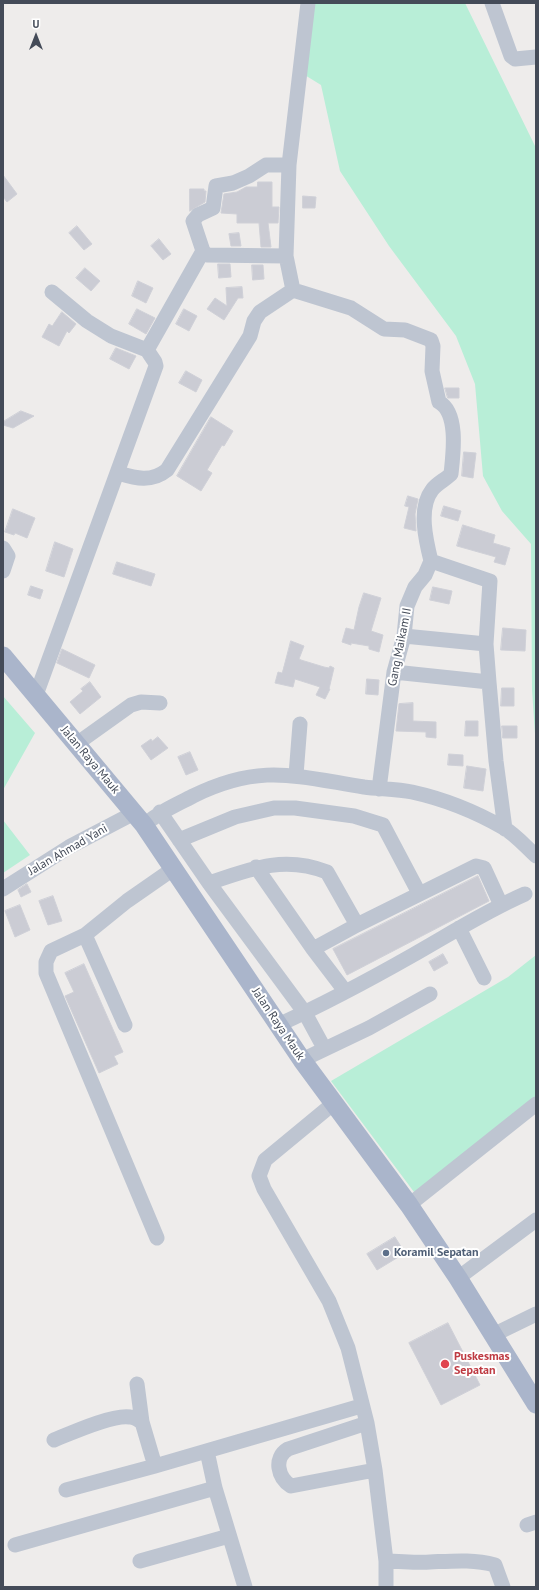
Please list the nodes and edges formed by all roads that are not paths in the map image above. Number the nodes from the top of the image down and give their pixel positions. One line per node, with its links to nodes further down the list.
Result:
1 (308, 3): 4 (street)
2 (492, 3): 3 (street)
3 (536, 57)
4 (289, 165): 5 (street); 6 (street)
5 (203, 250): 6 (street); 9 (street)
6 (286, 256): 7 (street)
7 (293, 290): 10 (street); 12 (street)
8 (52, 292): 9 (street)
9 (147, 350): 10 (street)
10 (118, 473): 19 (street)
11 (3, 548): 13 (street)
12 (431, 561): 14 (street, Gang Maikam II); 15 (street)
13 (3, 571)
14 (404, 636): 15 (street); 17 (street, Gang Maikam II)
15 (486, 644): 18 (street)
16 (3, 656): 19 (main road, Jalan Raya Mauk)
17 (394, 672): 18 (street); 24 (street, Gang Maikam II)
18 (490, 682): 27 (street)
19 (36, 694): 22 (main road, Jalan Raya Mauk)
20 (160, 703): 22 (street)
21 (300, 724): 23 (street)
22 (76, 745): 26 (main road, Jalan Raya Mauk)
23 (296, 775): 24 (street, Jalan Ahmad Yani); 25 (street, Jalan Ahmad Yani)
24 (379, 789): 27 (street, Jalan Ahmad Yani)
25 (160, 812): 26 (street, Jalan Ahmad Yani); 28 (street)
26 (139, 819): 31 (main road, Jalan Raya Mauk); 33 (street, Jalan Ahmad Yani)
27 (505, 829): 29 (street, Jalan Ahmad Yani)
28 (179, 840): 32 (street); 34 (street)
29 (536, 856)
30 (256, 868): 32 (street); 37 (street); 40 (street)
31 (173, 869): 39 (street); 46 (main road, Jalan Raya Mauk)
32 (210, 883): 44 (street)
33 (3, 889)
34 (419, 893): 36 (street); 37 (street)
35 (525, 894): 36 (street)
36 (501, 905): 38 (street)
37 (357, 925): 40 (street)
38 (459, 928): 41 (street); 42 (street)
39 (85, 935): 45 (street); 53 (street)
40 (313, 949): 42 (street)
41 (484, 978)
42 (345, 991): 44 (street)
43 (430, 994): 47 (street)
44 (305, 1013): 46 (street); 47 (street)
45 (125, 1025)
46 (278, 1025): 48 (main road, Jalan Raya Mauk)
47 (324, 1048): 48 (street)
48 (302, 1060): 49 (main road, Jalan Raya Mauk)
49 (334, 1103): 51 (main road, Jalan Raya Mauk); 59 (street)
50 (536, 1104): 51 (street)
51 (409, 1205): 54 (main road, Jalan Raya Mauk)
52 (536, 1220): 54 (street)
53 (157, 1238)
54 (458, 1278): 56 (main road, Jalan Raya Mauk)
55 (536, 1314): 56 (street)
56 (493, 1335): 58 (main road, Jalan Raya Mauk)
57 (137, 1384): 60 (street)
58 (536, 1404)
59 (362, 1406): 61 (street); 63 (street)
60 (142, 1422): 62 (street); 64 (street)
61 (367, 1423): 65 (street); 65 (street)
62 (54, 1440)
63 (208, 1451): 64 (street); 66 (street)
64 (155, 1466): 67 (street)
65 (375, 1470): 71 (street)
66 (215, 1488): 68 (street); 69 (street)
67 (66, 1490)
68 (229, 1536): 70 (street); 72 (street)
69 (15, 1545)
70 (140, 1560)
71 (386, 1561): 73 (street); 74 (street)
72 (245, 1587)
73 (386, 1587)
74 (503, 1587)

